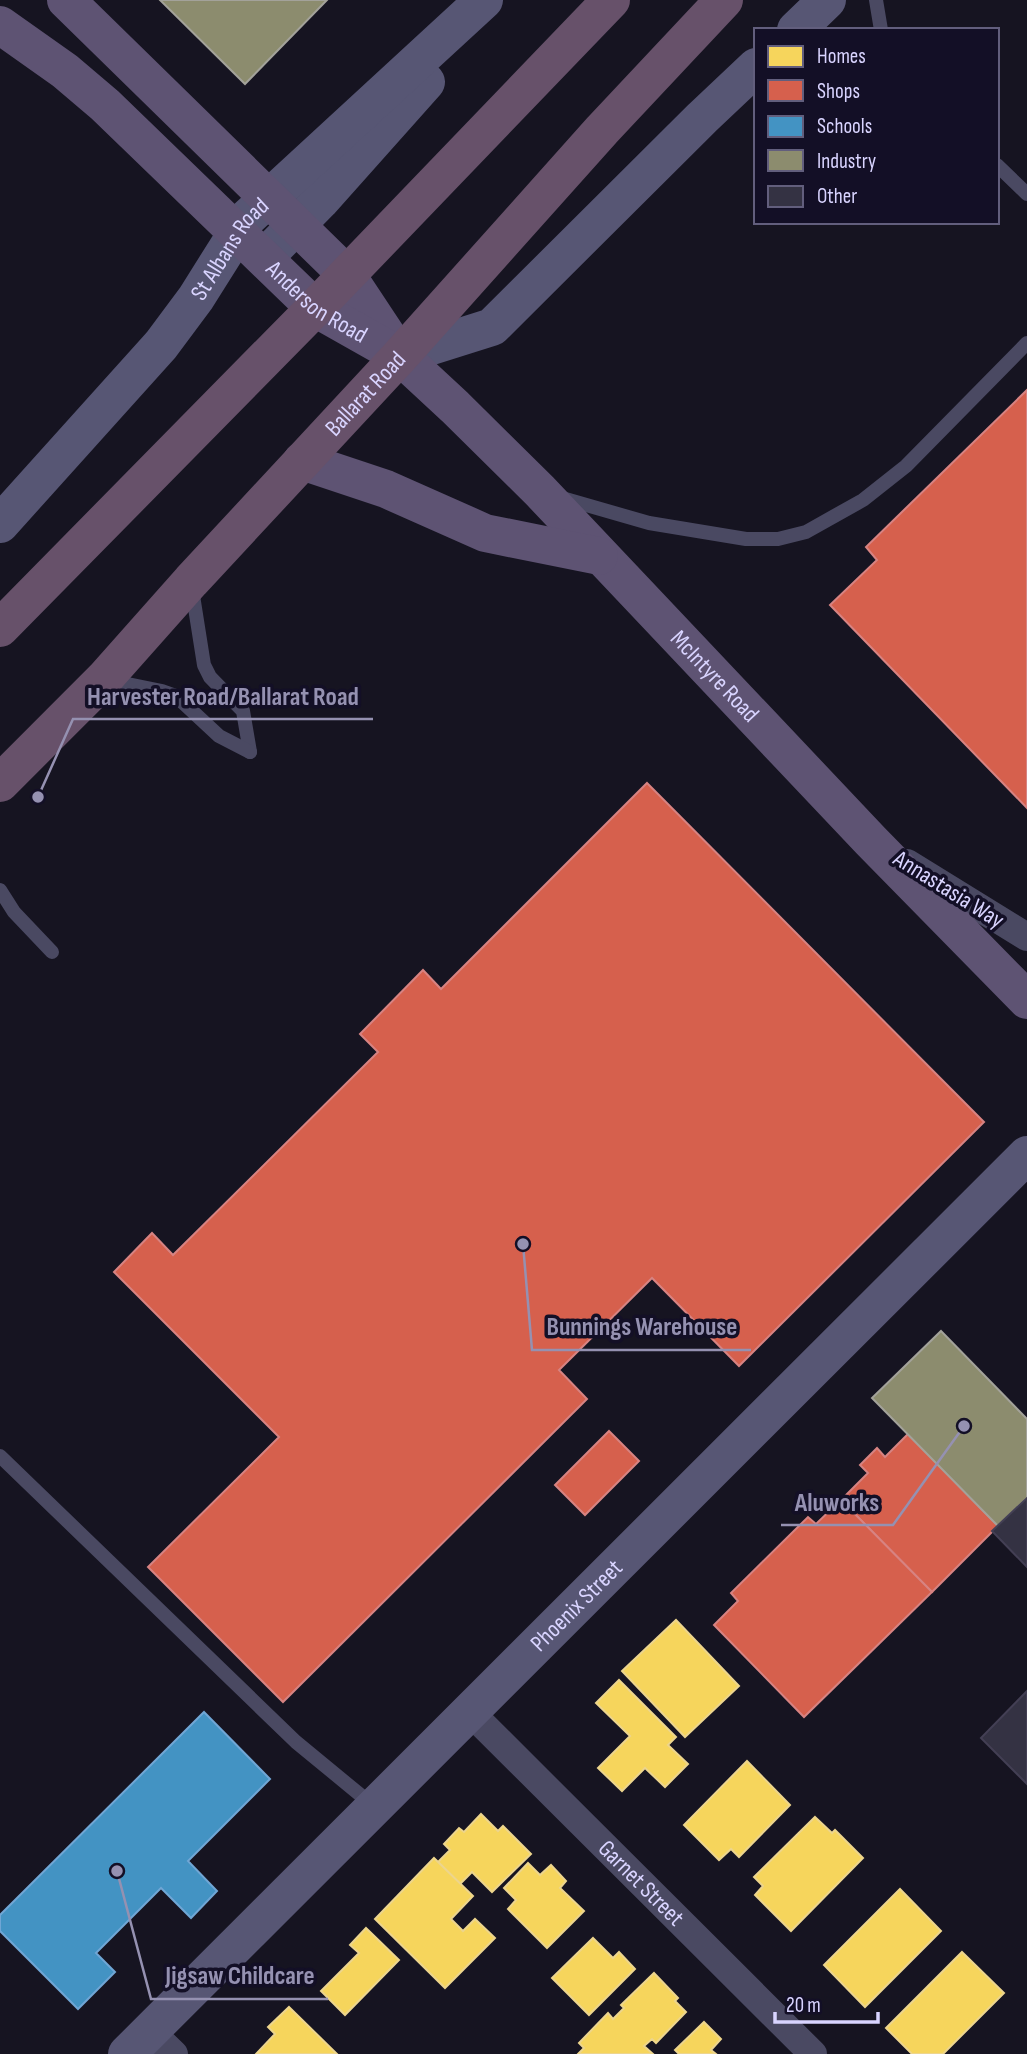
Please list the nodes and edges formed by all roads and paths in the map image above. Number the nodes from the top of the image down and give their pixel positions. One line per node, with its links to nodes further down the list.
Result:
1 (66, 0): 12 (main road, Anderson Road)
2 (484, 0): 12 (main road, St Albans Road)
3 (500, 0): 13 (main road, St Albans Road)
4 (611, 0): 16 (highway)
5 (723, 0): 19 (highway, Ballarat Road)
6 (876, 0): 8 (lane)
7 (0, 25): 14 (main road, Anderson Road)
8 (881, 28)
9 (754, 69): 19 (main road)
10 (999, 167): 11 (lane)
11 (1027, 194)
12 (267, 198): 13 (main road, Anderson Road); 14 (main road, St Albans Road)
13 (295, 226): 15 (main road, St Albans Road); 16 (main road, Anderson Road)
14 (237, 231): 15 (main road, Anderson Road); 22 (main road, St Albans Road)
15 (264, 258): 17 (main road, Anderson Road)
16 (346, 274): 17 (highway); 19 (main road, Anderson Road)
17 (315, 308): 19 (main road, Anderson Road); 25 (highway)
18 (1027, 343): 21 (lane)
19 (400, 356): 20 (highway, Ballarat Road); 21 (main road, McIntyre Road)
20 (302, 461): 23 (main road); 24 (highway, Ballarat Road)
21 (540, 491): 23 (main road, McIntyre Road)
22 (0, 524)
23 (599, 555): 28 (main road, McIntyre Road)
24 (191, 581): 26 (highway, Ballarat Road); 26 (lane)
25 (0, 628)
26 (104, 680): 27 (highway, Ballarat Road)
27 (0, 783)
28 (872, 841): 30 (street, Annastasia Way); 32 (main road, McIntyre Road)
29 (0, 890): 31 (lane)
30 (1027, 937)
31 (52, 951)
32 (1027, 1000)
33 (1027, 1155): 35 (main road, Phoenix Street)
34 (0, 1457): 36 (lane)
35 (470, 1712): 36 (main road, Phoenix Street); 38 (street, Garnet Street)
36 (375, 1807): 37 (main road, Phoenix Street)
37 (150, 2046)
38 (813, 2054)

